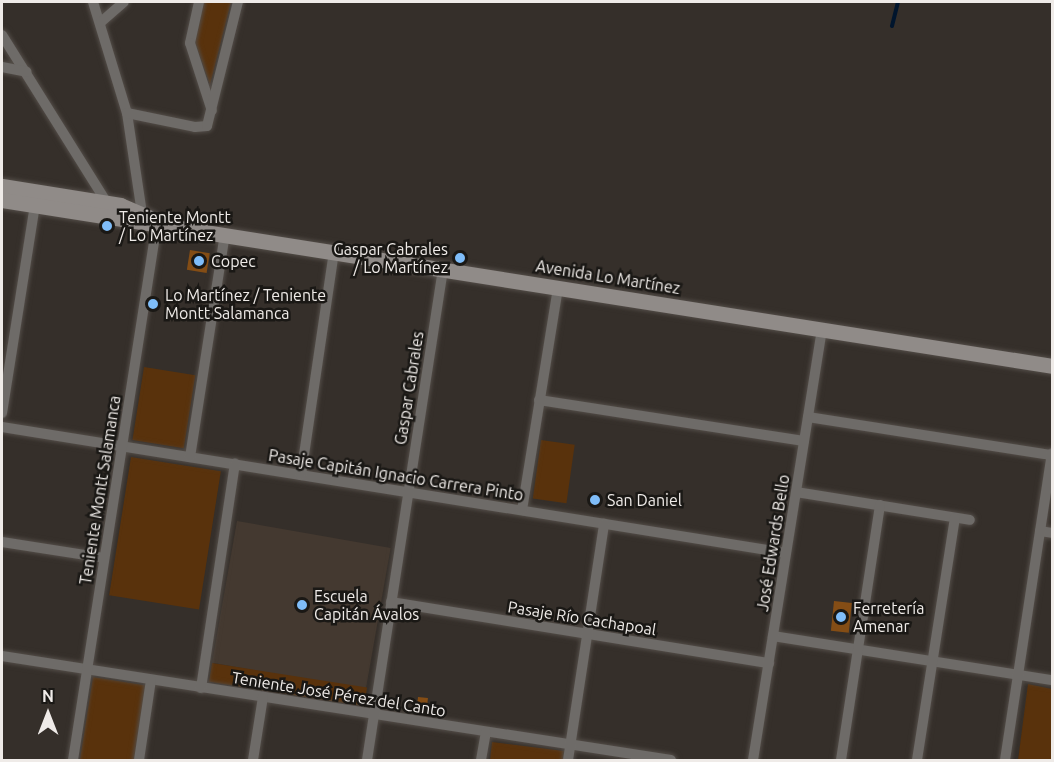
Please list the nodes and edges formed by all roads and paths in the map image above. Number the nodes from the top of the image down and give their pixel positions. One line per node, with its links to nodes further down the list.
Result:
1 (93, 2): 5 (street)
2 (124, 2): 5 (street)
3 (199, 2): 9 (street)
4 (238, 2): 9 (street)
5 (101, 22): 10 (street)
6 (2, 35): 8 (street)
7 (2, 68): 8 (street)
8 (27, 72): 13 (street)
9 (213, 111): 10 (street)
10 (128, 113): 15 (street)
11 (2, 186): 13 (main road, Avenida Lo Martínez)
12 (2, 200): 14 (main road, Avenida Lo Martínez)
13 (107, 203): 15 (main road, Avenida Lo Martínez)
14 (35, 205): 16 (main road, Avenida Lo Martínez); 24 (street)
15 (142, 213): 16 (main road, Avenida Lo Martínez)
16 (157, 223): 17 (main road, Avenida Lo Martínez); 28 (street, Teniente Montt Salamanca)
17 (225, 234): 18 (main road, Avenida Lo Martínez); 30 (street)
18 (334, 252): 19 (main road, Avenida Lo Martínez); 32 (street)
19 (443, 269): 20 (main road, Avenida Lo Martínez); 33 (street, Gaspar Cabrales)
20 (558, 287): 21 (main road, Avenida Lo Martínez); 23 (street)
21 (822, 330): 22 (main road, Avenida Lo Martínez); 25 (street, José Edwards Bello)
22 (1053, 366)
23 (540, 400): 27 (street); 36 (street)
24 (2, 413)
25 (808, 417): 27 (street, José Edwards Bello); 29 (street)
26 (2, 427): 28 (street, Pasaje Capitán Ignacio Carrera Pinto)
27 (804, 441): 34 (street, José Edwards Bello)
28 (122, 446): 30 (street, Pasaje Capitán Ignacio Carrera Pinto); 44 (street, Teniente Montt Salamanca)
29 (1052, 455): 40 (street)
30 (190, 457): 31 (street, Pasaje Capitán Ignacio Carrera Pinto)
31 (235, 464): 32 (street, Pasaje Capitán Ignacio Carrera Pinto); 56 (street)
32 (301, 475): 33 (street, Pasaje Capitán Ignacio Carrera Pinto)
33 (408, 492): 36 (street, Pasaje Capitán Ignacio Carrera Pinto); 45 (street, Gaspar Cabrales)
34 (796, 492): 35 (street); 43 (street, José Edwards Bello)
35 (880, 506): 37 (street); 48 (street)
36 (522, 510): 39 (street, Pasaje Capitán Ignacio Carrera Pinto)
37 (955, 518): 38 (street); 50 (street)
38 (970, 520)
39 (604, 524): 43 (street, Pasaje Capitán Ignacio Carrera Pinto); 46 (street)
40 (1040, 531): 41 (street); 53 (street)
41 (1053, 533)
42 (2, 542): 44 (street)
43 (786, 553): 47 (street, José Edwards Bello)
44 (105, 558): 52 (street, Teniente Montt Salamanca)
45 (391, 602): 46 (street, Pasaje Río Cachapoal); 58 (street, Gaspar Cabrales)
46 (587, 634): 51 (street, Pasaje Río Cachapoal); 60 (street)
47 (773, 636): 48 (street); 51 (street, José Edwards Bello)
48 (858, 649): 50 (street); 69 (street)
49 (2, 657): 52 (street, Teniente José Pérez del Canto)
50 (933, 661): 53 (street); 70 (street)
51 (769, 663): 68 (street, José Edwards Bello)
52 (87, 670): 54 (street, Teniente José Pérez del Canto); 61 (street, Teniente Montt Salamanca)
53 (1018, 675): 55 (street); 71 (street)
54 (151, 680): 56 (street, Teniente José Pérez del Canto); 62 (street)
55 (1053, 680)
56 (201, 688): 57 (street, Teniente José Pérez del Canto)
57 (262, 697): 58 (street, Teniente José Pérez del Canto); 63 (street)
58 (374, 715): 59 (street, Teniente José Pérez del Canto); 64 (street, Gaspar Cabrales)
59 (486, 732): 60 (street, Teniente José Pérez del Canto); 65 (street)
60 (570, 745): 66 (street); 67 (street, Teniente José Pérez del Canto)
61 (73, 760)
62 (139, 760)
63 (253, 760)
64 (367, 760)
65 (481, 760)
66 (568, 760)
67 (671, 760)
68 (753, 760)
69 (841, 760)
70 (917, 760)
71 (1005, 760)

